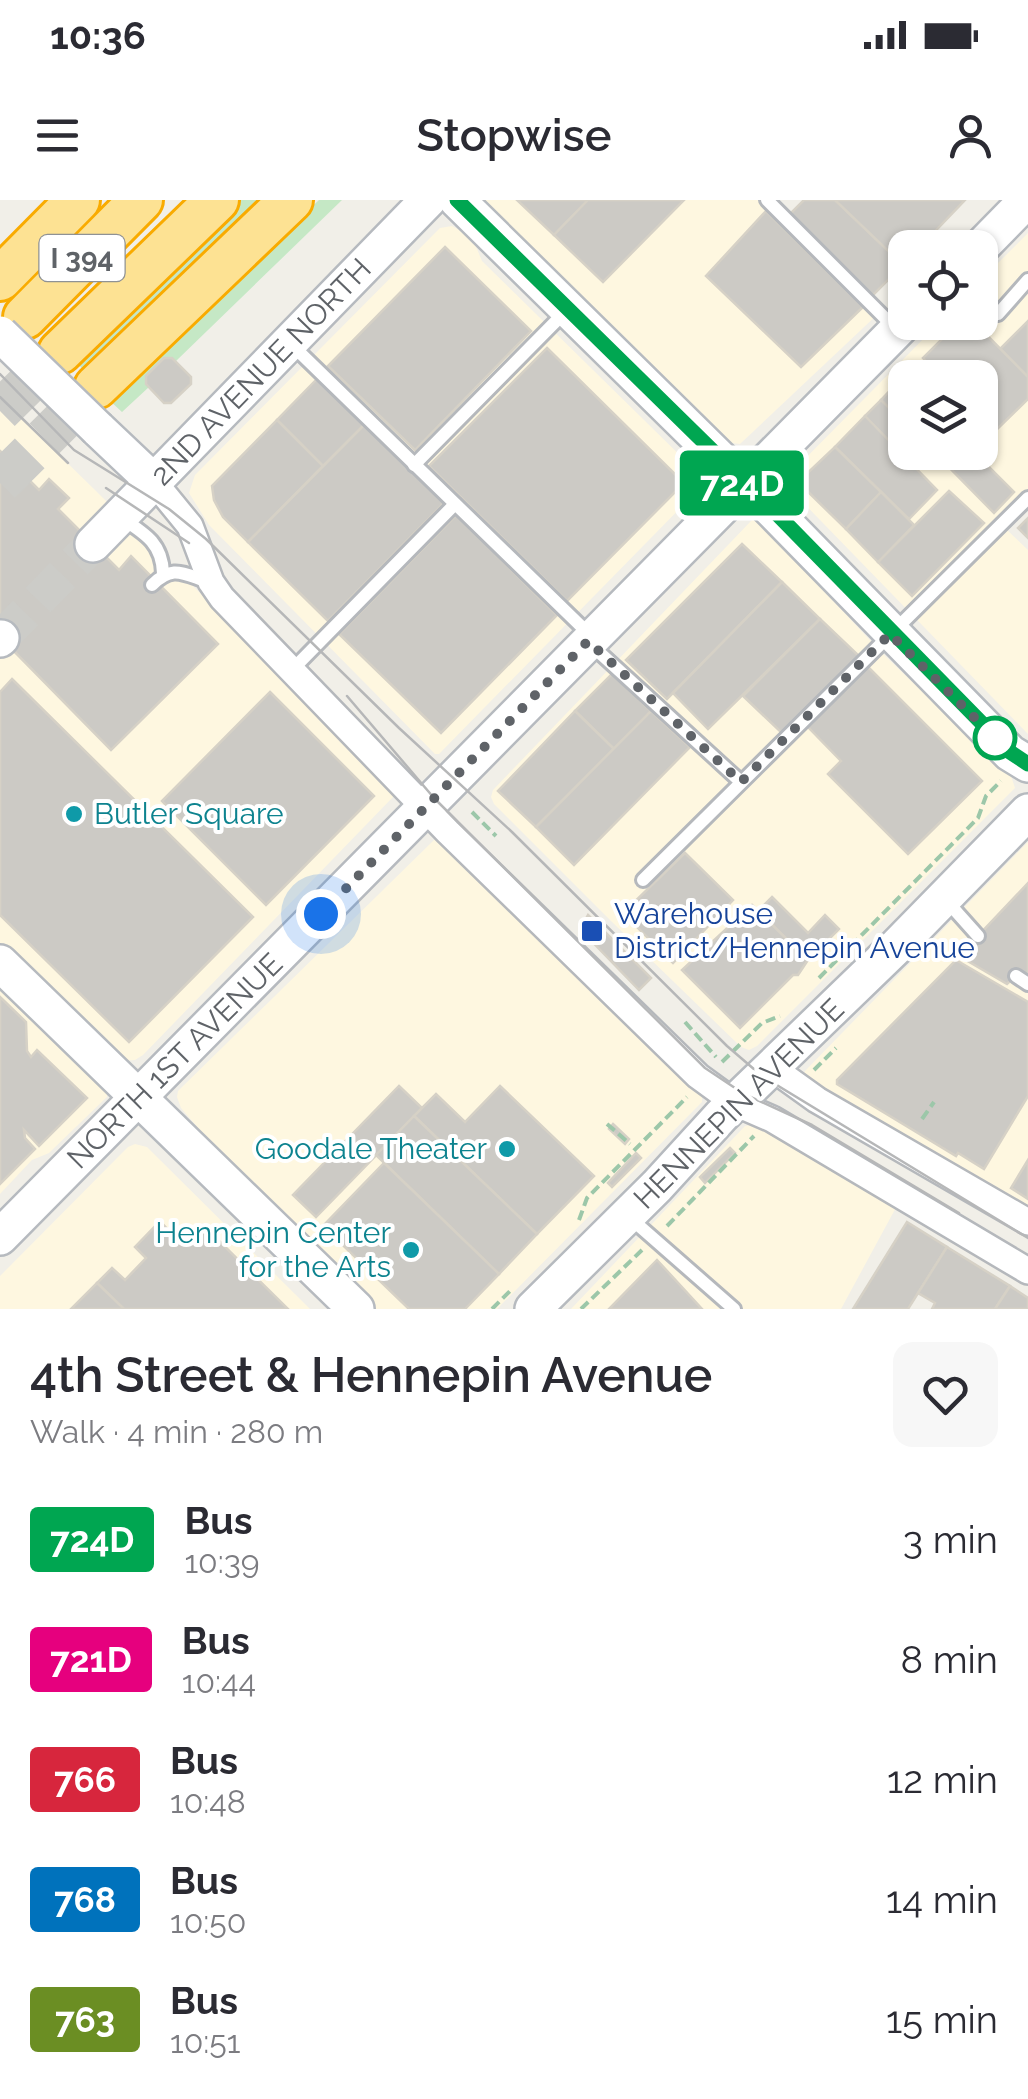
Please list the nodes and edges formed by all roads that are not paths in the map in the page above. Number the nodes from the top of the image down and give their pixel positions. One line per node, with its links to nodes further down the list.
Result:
1 (45, 200): 11 (highway)
2 (78, 200): 12 (highway, I 394)
3 (141, 200): 17 (highway, I 394)
4 (217, 200): 20 (highway)
5 (291, 200): 21 (highway)
6 (428, 200): 19 (street, 2ND AVENUE NORTH)
7 (458, 200): 14 (street)
8 (767, 200): 15 (lane)
9 (1027, 200): 10 (street)
10 (998, 230)
11 (0, 256)
12 (0, 279)
13 (1028, 280): 16 (lane)
14 (567, 310): 22 (lane); 24 (street)
15 (888, 314)
16 (998, 314)
17 (12, 326): 21 (street, bridge)
18 (888, 339): 24 (street, NORTH 1ST AVENUE)
19 (290, 343): 22 (lane); 23 (street, 2ND AVENUE NORTH)
20 (60, 352)
21 (97, 408): 23 (street)
22 (414, 465): 26 (lane)
23 (154, 482): 27 (street, 2ND AVENUE NORTH); 30 (street)
24 (744, 485): 32 (street); 33 (street, NORTH 1ST AVENUE)
25 (1028, 498): 32 (lane)
26 (455, 504): 33 (lane); 34 (lane)
27 (120, 517): 28 (street, 2ND AVENUE NORTH); 29 (lane)
28 (93, 544)
29 (164, 574): 30 (lane); 31 (lane)
30 (211, 582): 34 (street)
31 (152, 585)
32 (890, 634): 35 (street); 36 (lane)
33 (590, 639): 36 (lane); 37 (street, NORTH 1ST AVENUE)
34 (291, 671): 37 (street)
35 (1017, 770)
36 (741, 782): 39 (lane)
37 (426, 808): 46 (street, NORTH 1ST AVENUE); 47 (street)
38 (1028, 812): 40 (street, HENNEPIN AVENUE)
39 (643, 880)
40 (944, 898): 41 (lane); 45 (street, HENNEPIN AVENUE)
41 (978, 936)
42 (0, 964): 46 (street)
43 (1016, 976): 44 (lane)
44 (1028, 984)
45 (772, 1067): 47 (street, HENNEPIN AVENUE); 48 (street)
46 (138, 1097): 50 (street, NORTH 1ST AVENUE); 53 (street)
47 (734, 1103): 49 (street, HENNEPIN AVENUE); 51 (street)
48 (1028, 1222)
49 (641, 1227): 52 (street, HENNEPIN AVENUE); 54 (lane)
50 (0, 1236)
51 (1028, 1272)
52 (525, 1296)
53 (356, 1309)
54 (734, 1309)

